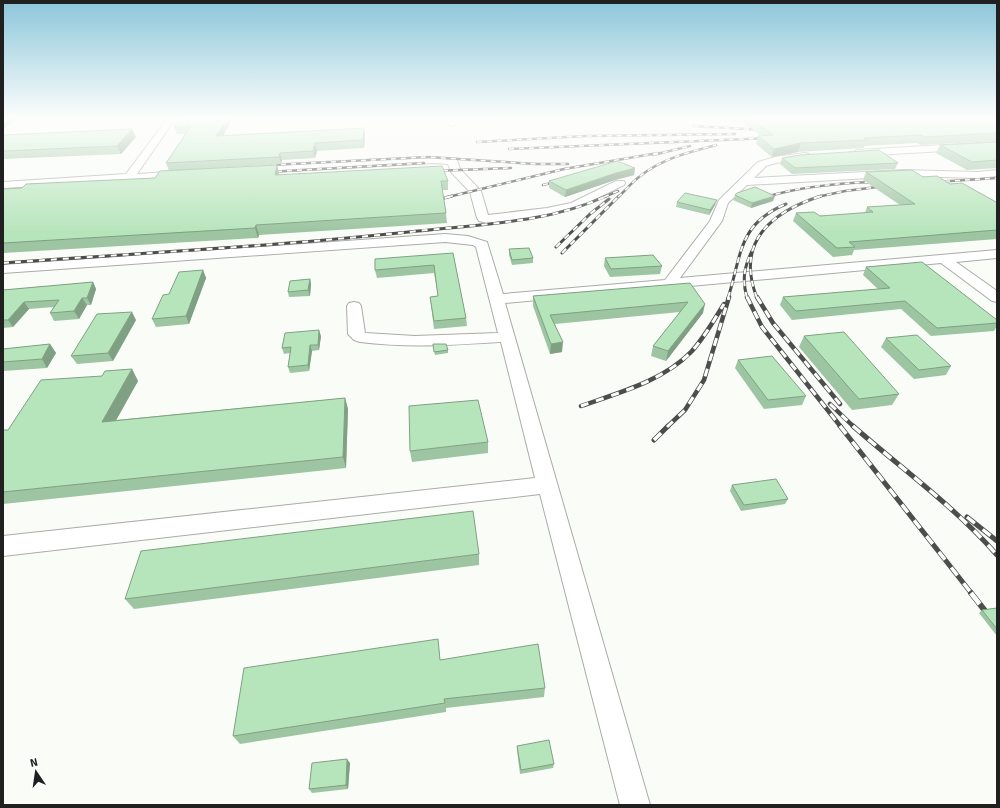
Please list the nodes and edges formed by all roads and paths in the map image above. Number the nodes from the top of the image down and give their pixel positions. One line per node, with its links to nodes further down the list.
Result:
1 (144, 157): 6 (lane)
2 (795, 157): 8 (lane)
3 (245, 170): 7 (lane)
4 (190, 173): 6 (lane)
5 (997, 173): 8 (lane)
6 (129, 178): 9 (lane)
7 (620, 182)
8 (743, 182): 13 (lane)
9 (3, 185)
10 (997, 254): 11 (lane)
11 (944, 259): 13 (lane); 14 (lane)
12 (3, 269): 15 (lane)
13 (669, 284): 15 (lane)
14 (997, 298)
15 (497, 299): 17 (lane)
16 (354, 306): 17 (lane)
17 (508, 337): 18 (lane)
18 (546, 485): 19 (lane); 20 (lane)
19 (3, 546)
20 (635, 805)

